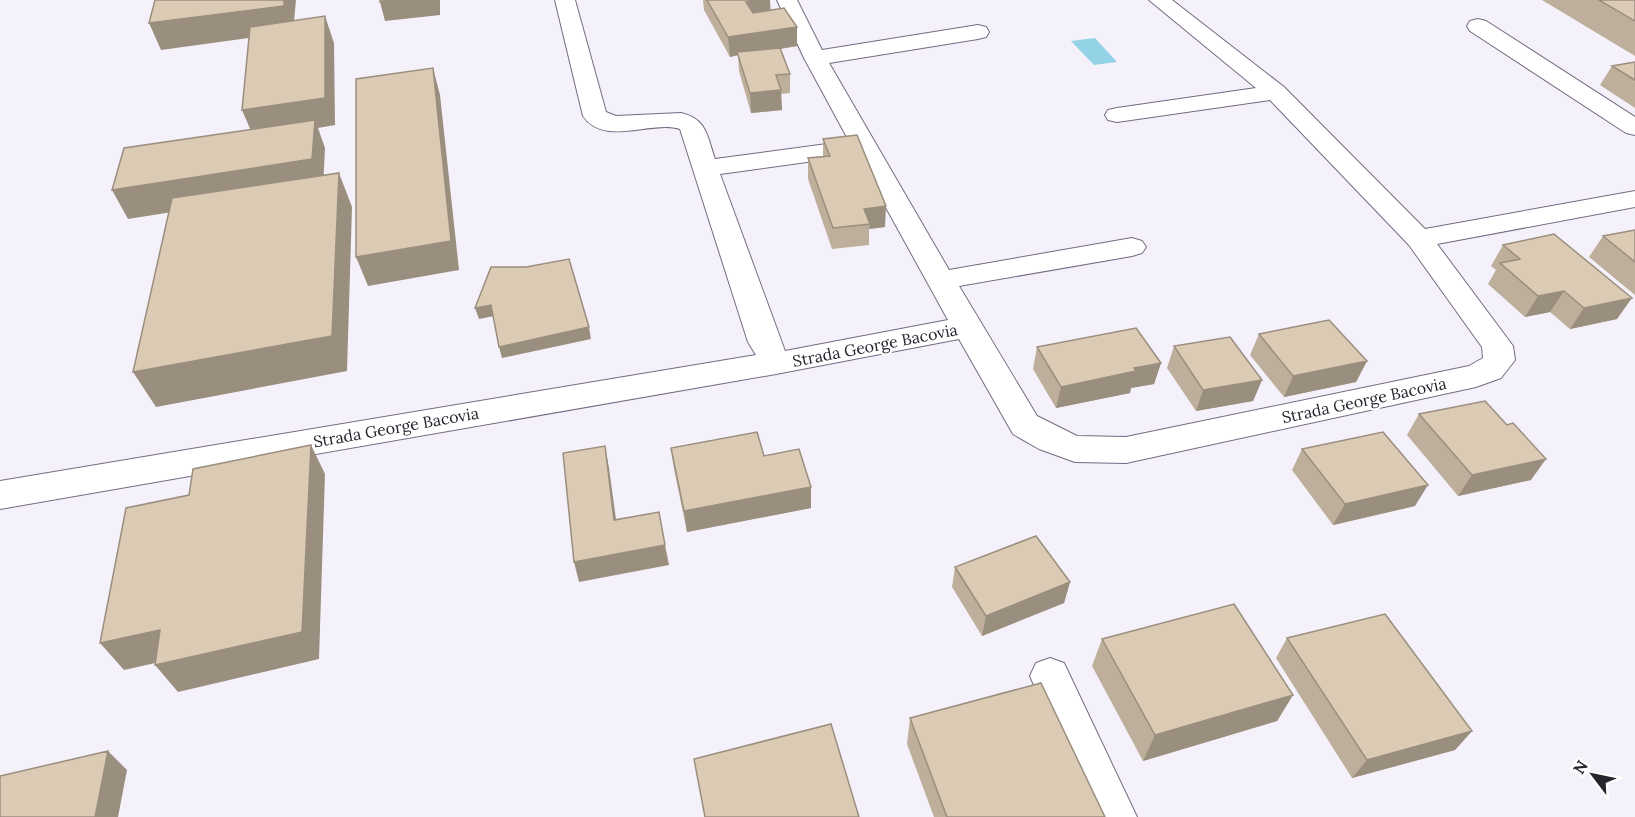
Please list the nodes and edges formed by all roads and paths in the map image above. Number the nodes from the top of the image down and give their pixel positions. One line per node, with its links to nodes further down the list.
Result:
1 (565, 0): 11 (street)
2 (787, 0): 6 (street)
3 (1159, 0): 7 (street)
4 (1478, 26): 9 (street)
5 (978, 32): 6 (street)
6 (815, 58): 10 (street)
7 (1276, 92): 8 (street); 13 (street)
8 (1117, 116)
9 (1635, 128)
10 (866, 146): 11 (street); 15 (street)
11 (707, 168): 17 (street)
12 (1635, 199): 13 (street)
13 (1419, 239): 16 (street, Strada George Bacovia)
14 (1132, 247): 15 (street)
15 (942, 280): 16 (street)
16 (967, 327): 17 (street, Strada George Bacovia)
17 (776, 363): 18 (street, Strada George Bacovia)
18 (0, 495)
19 (1050, 675): 20 (street)
20 (1114, 817)

